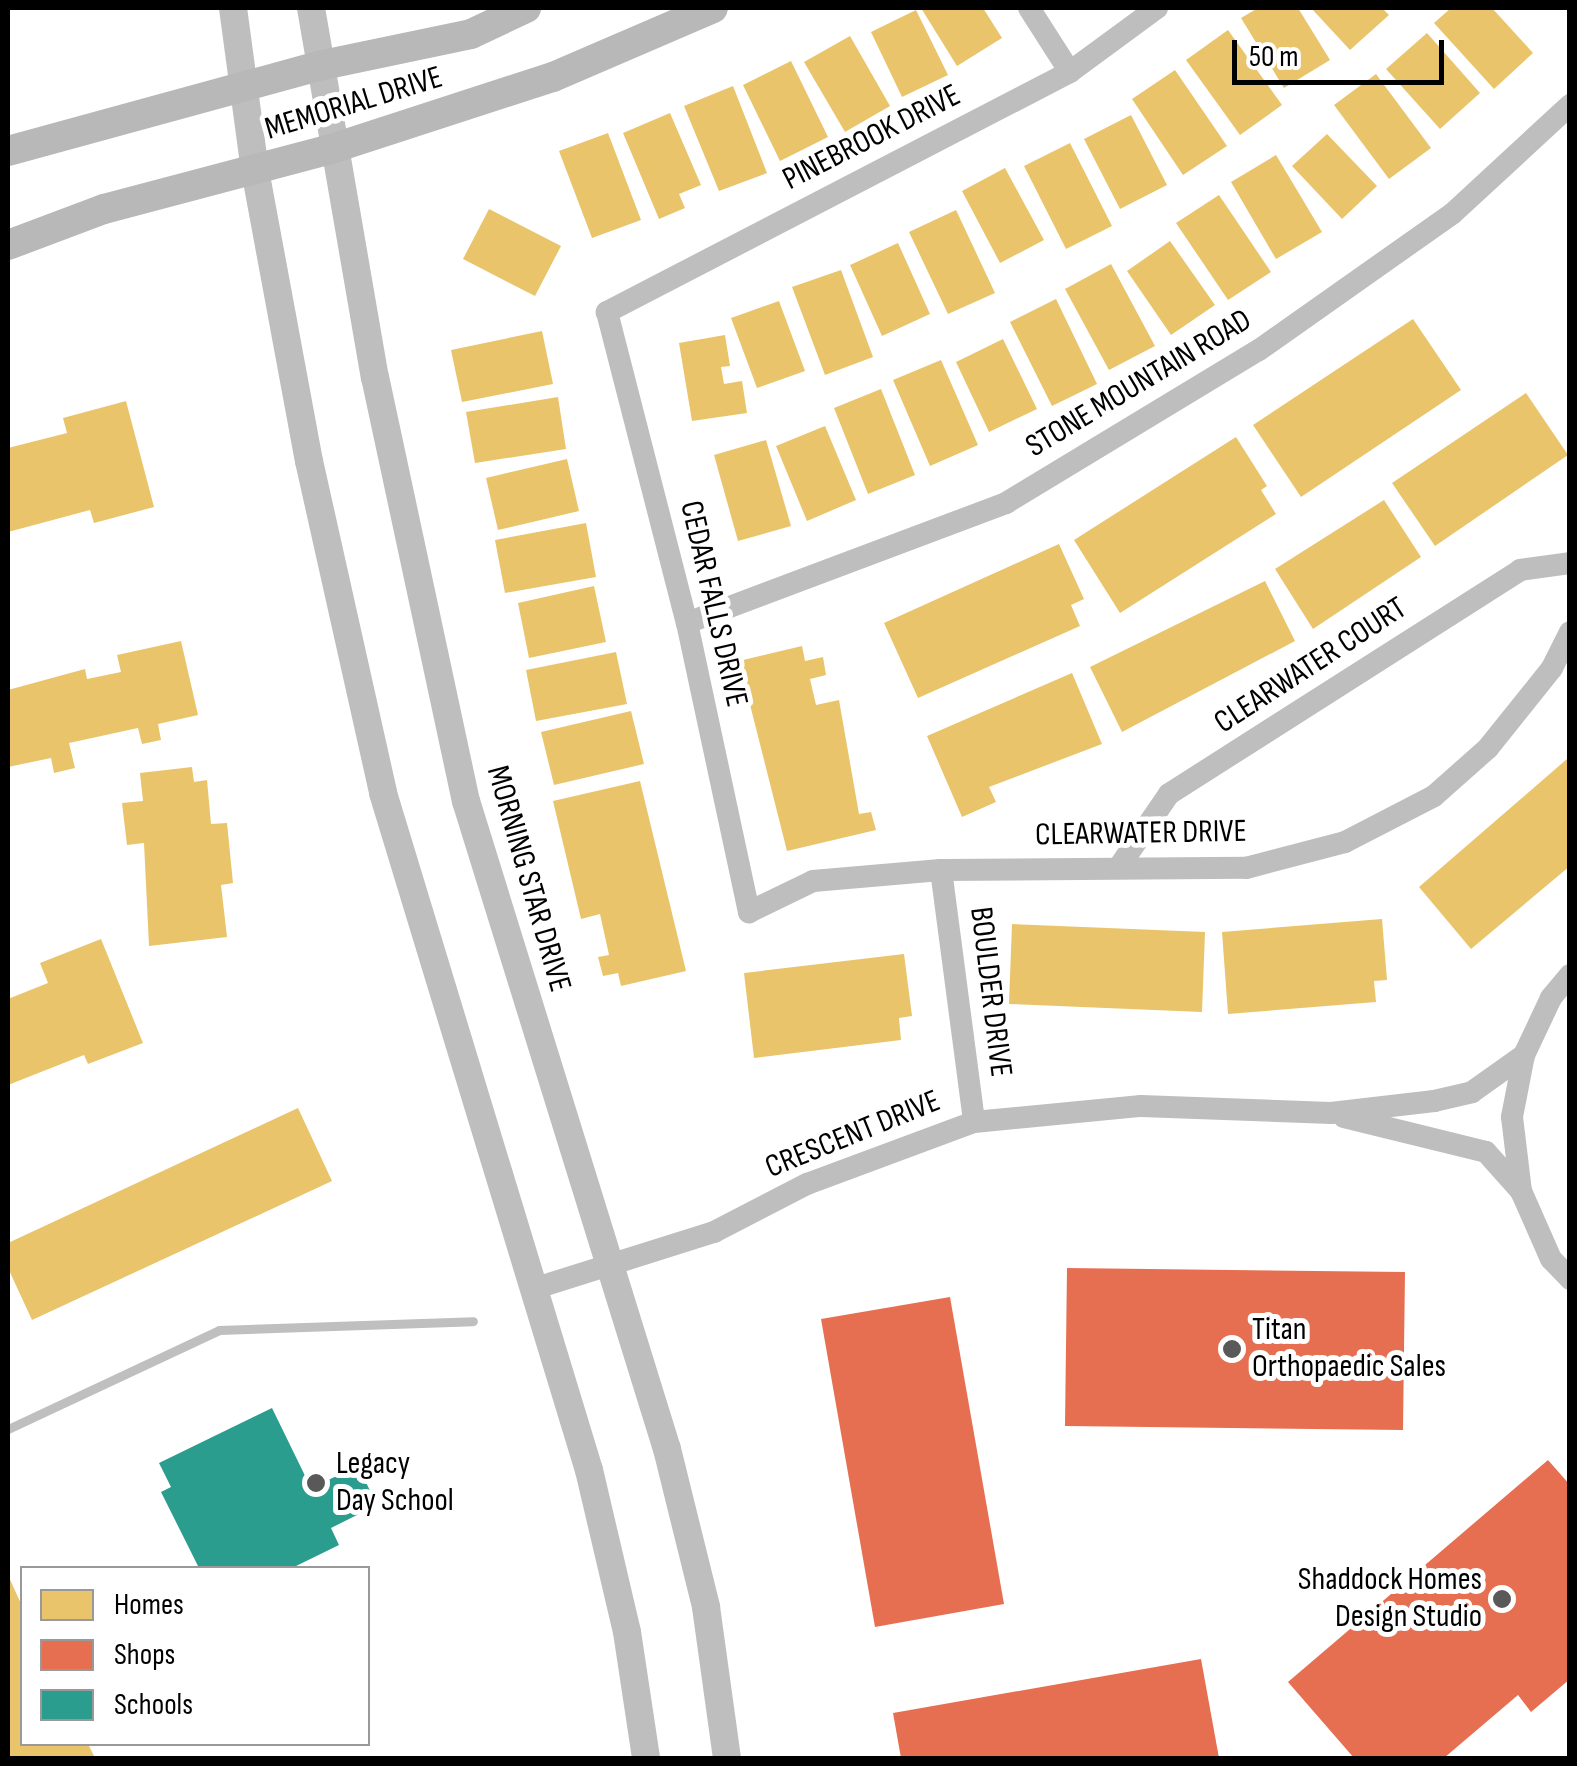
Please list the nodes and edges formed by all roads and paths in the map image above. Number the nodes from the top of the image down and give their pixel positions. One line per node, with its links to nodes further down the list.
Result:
1 (233, 8): 9 (street)
2 (311, 8): 7 (street, MORNING STAR DRIVE)
3 (526, 8): 7 (main road, MEMORIAL DRIVE)
4 (713, 8): 11 (main road, MEMORIAL DRIVE)
5 (1029, 8): 8 (street)
6 (1157, 8): 8 (street, PINEBROOK DRIVE)
7 (318, 66): 9 (main road, MEMORIAL DRIVE); 11 (street, MORNING STAR DRIVE)
8 (1070, 72): 15 (street, PINEBROOK DRIVE)
9 (241, 86): 12 (main road, MEMORIAL DRIVE); 13 (street)
10 (1570, 106): 17 (street, STONE MOUNTAIN ROAD)
11 (331, 149): 13 (main road, MEMORIAL DRIVE); 27 (street, MORNING STAR DRIVE)
12 (8, 151)
13 (255, 170): 14 (main road, MEMORIAL DRIVE); 29 (street)
14 (8, 245)
15 (607, 312): 17 (street, CEDAR FALLS DRIVE)
16 (1570, 562): 19 (street, CLEARWATER COURT)
17 (687, 623): 21 (street, CEDAR FALLS DRIVE)
18 (1570, 632): 19 (street, CLEARWATER DRIVE)
19 (1119, 867): 20 (street, CLEARWATER DRIVE)
20 (941, 870): 21 (street, CLEARWATER DRIVE); 25 (street, BOULDER DRIVE)
21 (749, 912)
22 (1570, 976): 23 (street)
23 (1524, 1055): 24 (street, CRESCENT DRIVE); 26 (street)
24 (1332, 1113): 25 (street, CRESCENT DRIVE); 26 (street, CRESCENT DRIVE)
25 (974, 1122): 27 (street, CRESCENT DRIVE)
26 (1520, 1191): 28 (street)
27 (608, 1268): 29 (street, CRESCENT DRIVE); 31 (street, MORNING STAR DRIVE)
28 (1570, 1279)
29 (533, 1289): 30 (street)
30 (646, 1758)
31 (728, 1758)

